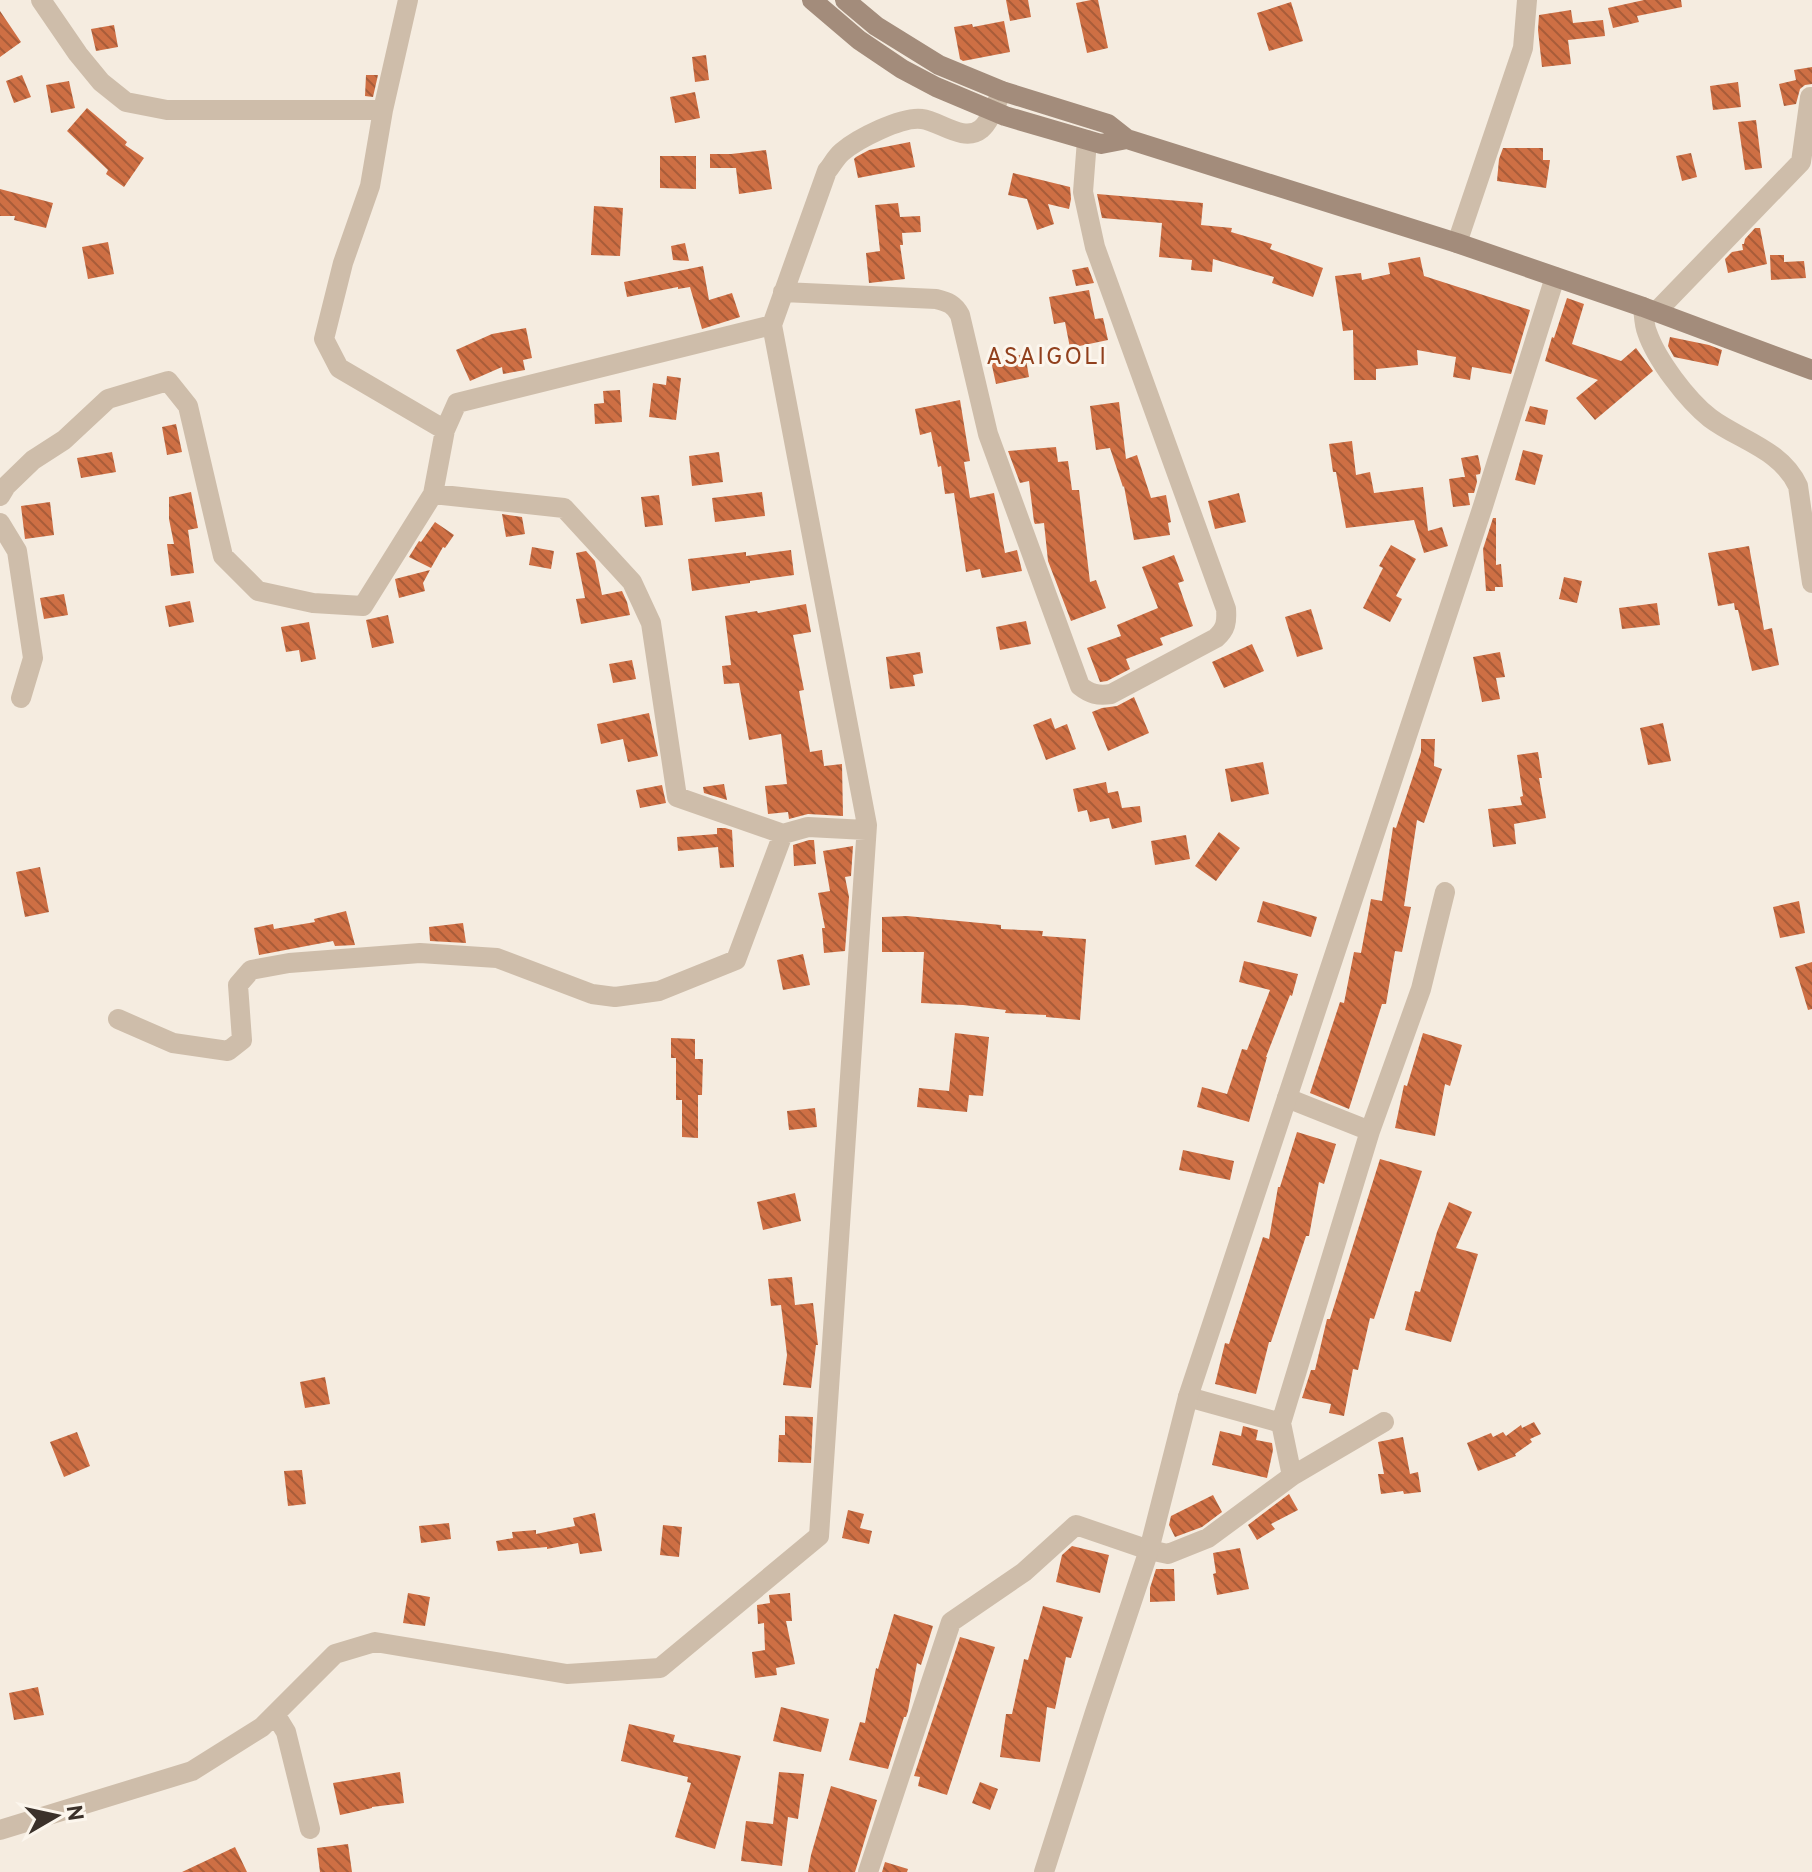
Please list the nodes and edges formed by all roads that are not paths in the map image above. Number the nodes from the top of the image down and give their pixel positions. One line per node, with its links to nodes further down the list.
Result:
1 (41, 0): 8 (street)
2 (408, 0): 8 (street)
3 (812, 0): 9 (main road)
4 (845, 0): 6 (main road)
5 (1528, 0): 12 (street)
6 (1002, 91): 9 (street); 10 (main road)
7 (1812, 97): 15 (street)
8 (383, 110): 18 (street)
9 (993, 111): 11 (main road); 14 (street)
10 (1127, 139): 11 (main road); 12 (main road)
11 (1087, 140): 14 (street)
12 (1457, 243): 13 (main road)
13 (1555, 277): 15 (main road); 28 (street)
14 (783, 292): 16 (street)
15 (1650, 310): 17 (main road); 22 (street)
16 (772, 325): 18 (street); 24 (street)
17 (1812, 370)
18 (445, 430): 19 (street)
19 (433, 494): 20 (street); 25 (street)
20 (0, 496)
21 (0, 523): 23 (street)
22 (1812, 583)
23 (21, 698)
24 (866, 830): 25 (street); 35 (street)
25 (783, 834): 27 (street)
26 (1445, 892): 29 (street)
27 (118, 1019)
28 (1287, 1098): 29 (street); 30 (street)
29 (1370, 1131): 32 (street)
30 (1188, 1397): 32 (street); 34 (street)
31 (1384, 1422): 33 (street)
32 (1281, 1423): 33 (street)
33 (1292, 1476): 34 (street)
34 (1149, 1550): 38 (street); 39 (street)
35 (275, 1714): 36 (street); 37 (street)
36 (310, 1829)
37 (0, 1830)
38 (868, 1872)
39 (1044, 1872)

